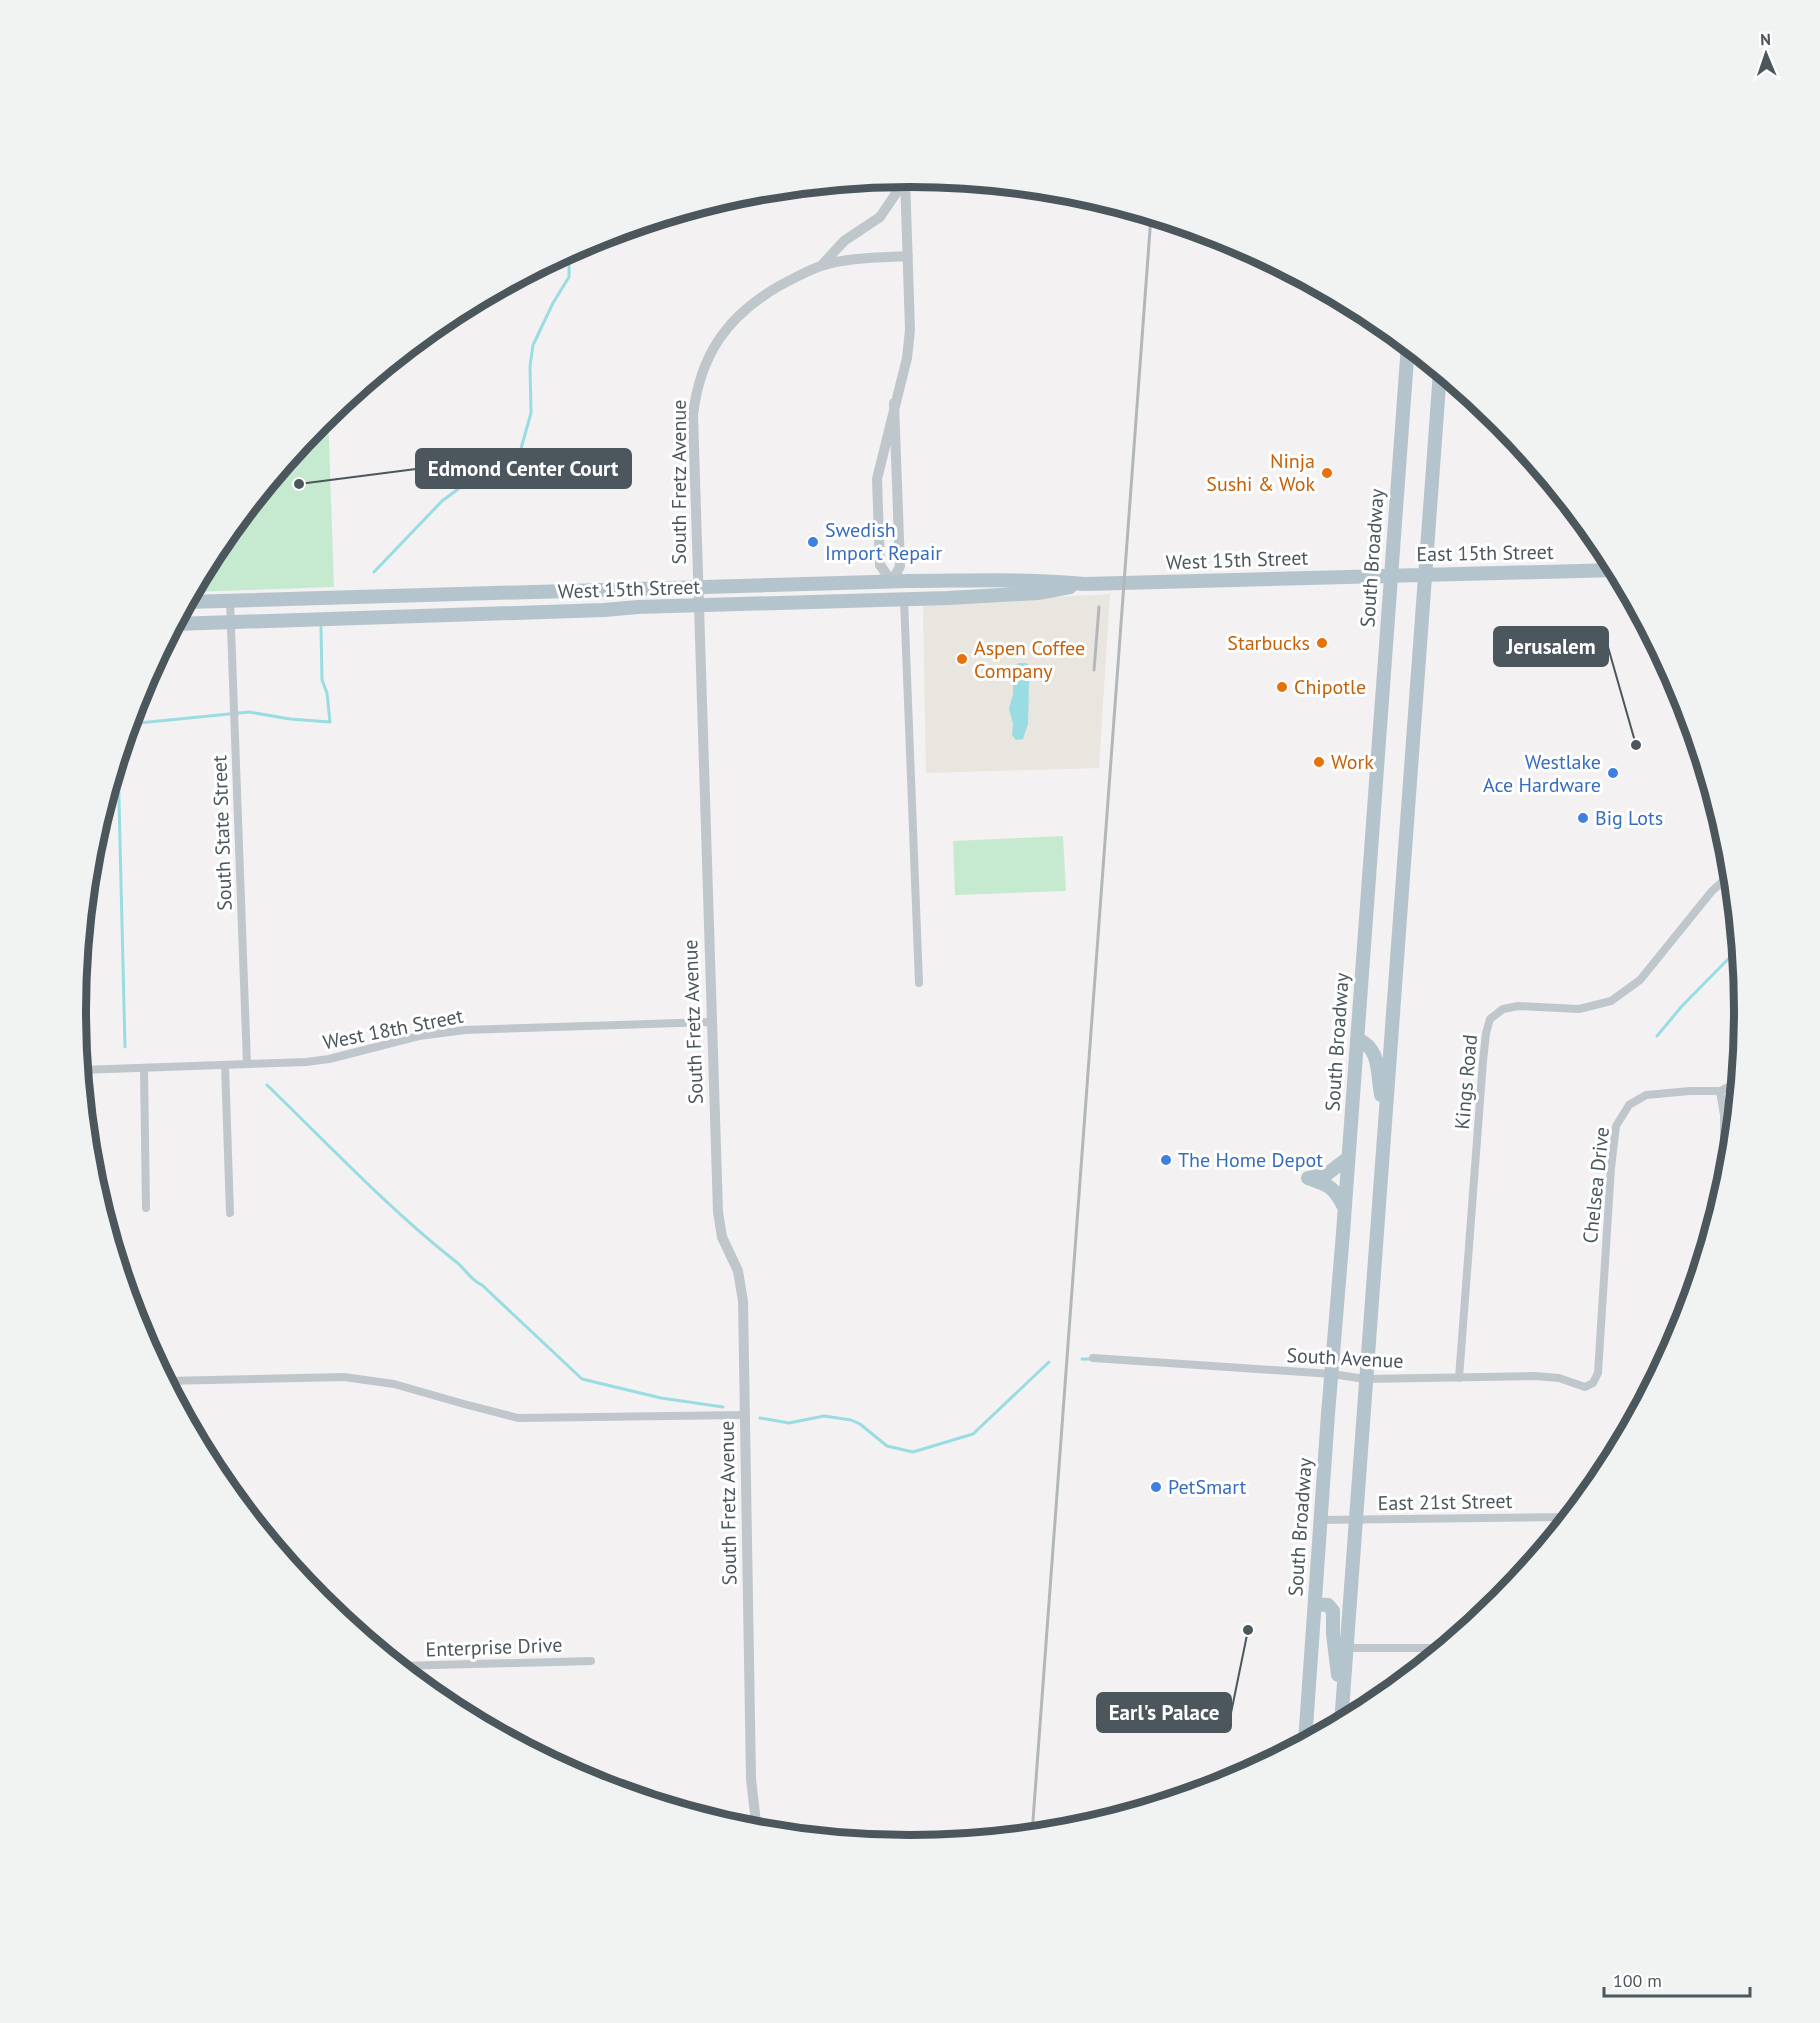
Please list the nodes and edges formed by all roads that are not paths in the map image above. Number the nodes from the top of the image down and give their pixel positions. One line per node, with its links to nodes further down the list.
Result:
1 (899, 187): 4 (street, South Fretz Avenue)
2 (905, 187): 3 (street, South Fretz Avenue)
3 (908, 256): 4 (street, South Fretz Avenue); 7 (street, South Fretz Avenue)
4 (821, 266): 13 (street, South Fretz Avenue)
5 (1407, 354): 10 (main road, South Broadway)
6 (1439, 380): 9 (main road)
7 (894, 403): 11 (street, South Fretz Avenue); 11 (street, South Fretz Avenue)
8 (1606, 570): 9 (main road, East 15th Street)
9 (1424, 574): 10 (main road, East 15th Street); 30 (main road)
10 (1390, 575): 12 (main road, West 15th Street); 23 (main road, South Broadway)
11 (892, 582): 12 (main road, West 15th Street); 13 (main road, West 15th Street); 14 (main road)
12 (1084, 584): 14 (main road, West 15th Street)
13 (698, 587): 15 (main road, West 15th Street); 17 (street, South Fretz Avenue)
14 (904, 599): 17 (main road, West 15th Street); 21 (street)
15 (230, 601): 16 (main road, West 15th Street); 18 (street, South State Street)
16 (195, 602)
17 (698, 606): 18 (main road, West 15th Street); 22 (street, South Fretz Avenue)
18 (230, 622): 19 (main road, West 15th Street); 24 (street, South State Street)
19 (183, 624)
20 (1723, 881): 38 (street, Kings Road)
21 (919, 983)
22 (711, 1022): 24 (street, West 18th Street); 42 (street, South Fretz Avenue)
23 (1357, 1039): 30 (main road); 32 (main road, South Broadway)
24 (247, 1064): 25 (street, West 18th Street)
25 (225, 1065): 26 (street, West 18th Street); 35 (street)
26 (144, 1068): 27 (street, West 18th Street); 33 (street)
27 (88, 1070)
28 (1731, 1086): 29 (street, Chelsea Drive)
29 (1720, 1091): 31 (street); 41 (street, Chelsea Drive)
30 (1385, 1115): 39 (main road)
31 (1724, 1139)
32 (1348, 1158): 34 (main road, South Broadway); 34 (main road)
33 (146, 1208)
34 (1345, 1208): 37 (main road, South Broadway)
35 (231, 1213)
36 (1093, 1358): 37 (street, South Avenue)
37 (1332, 1374): 39 (street, South Avenue); 44 (main road, South Broadway)
38 (1460, 1378): 39 (street, South Avenue); 41 (street, South Avenue)
39 (1365, 1379): 45 (main road)
40 (174, 1381): 42 (street)
41 (1593, 1383)
42 (745, 1415): 56 (street, South Fretz Avenue)
43 (1561, 1517): 45 (street, East 21st Street)
44 (1320, 1520): 45 (street, East 21st Street); 46 (main road, South Broadway)
45 (1355, 1520): 47 (main road)
46 (1315, 1604): 51 (main road); 52 (main road, South Broadway)
47 (1346, 1648): 48 (street); 51 (main road)
48 (1434, 1648)
49 (591, 1661): 50 (street, Enterprise Drive)
50 (408, 1666)
51 (1342, 1703): 53 (main road)
52 (1308, 1711): 54 (main road); 55 (main road, South Broadway)
53 (1341, 1714)
54 (1311, 1732)
55 (1306, 1735)
56 (756, 1821)

